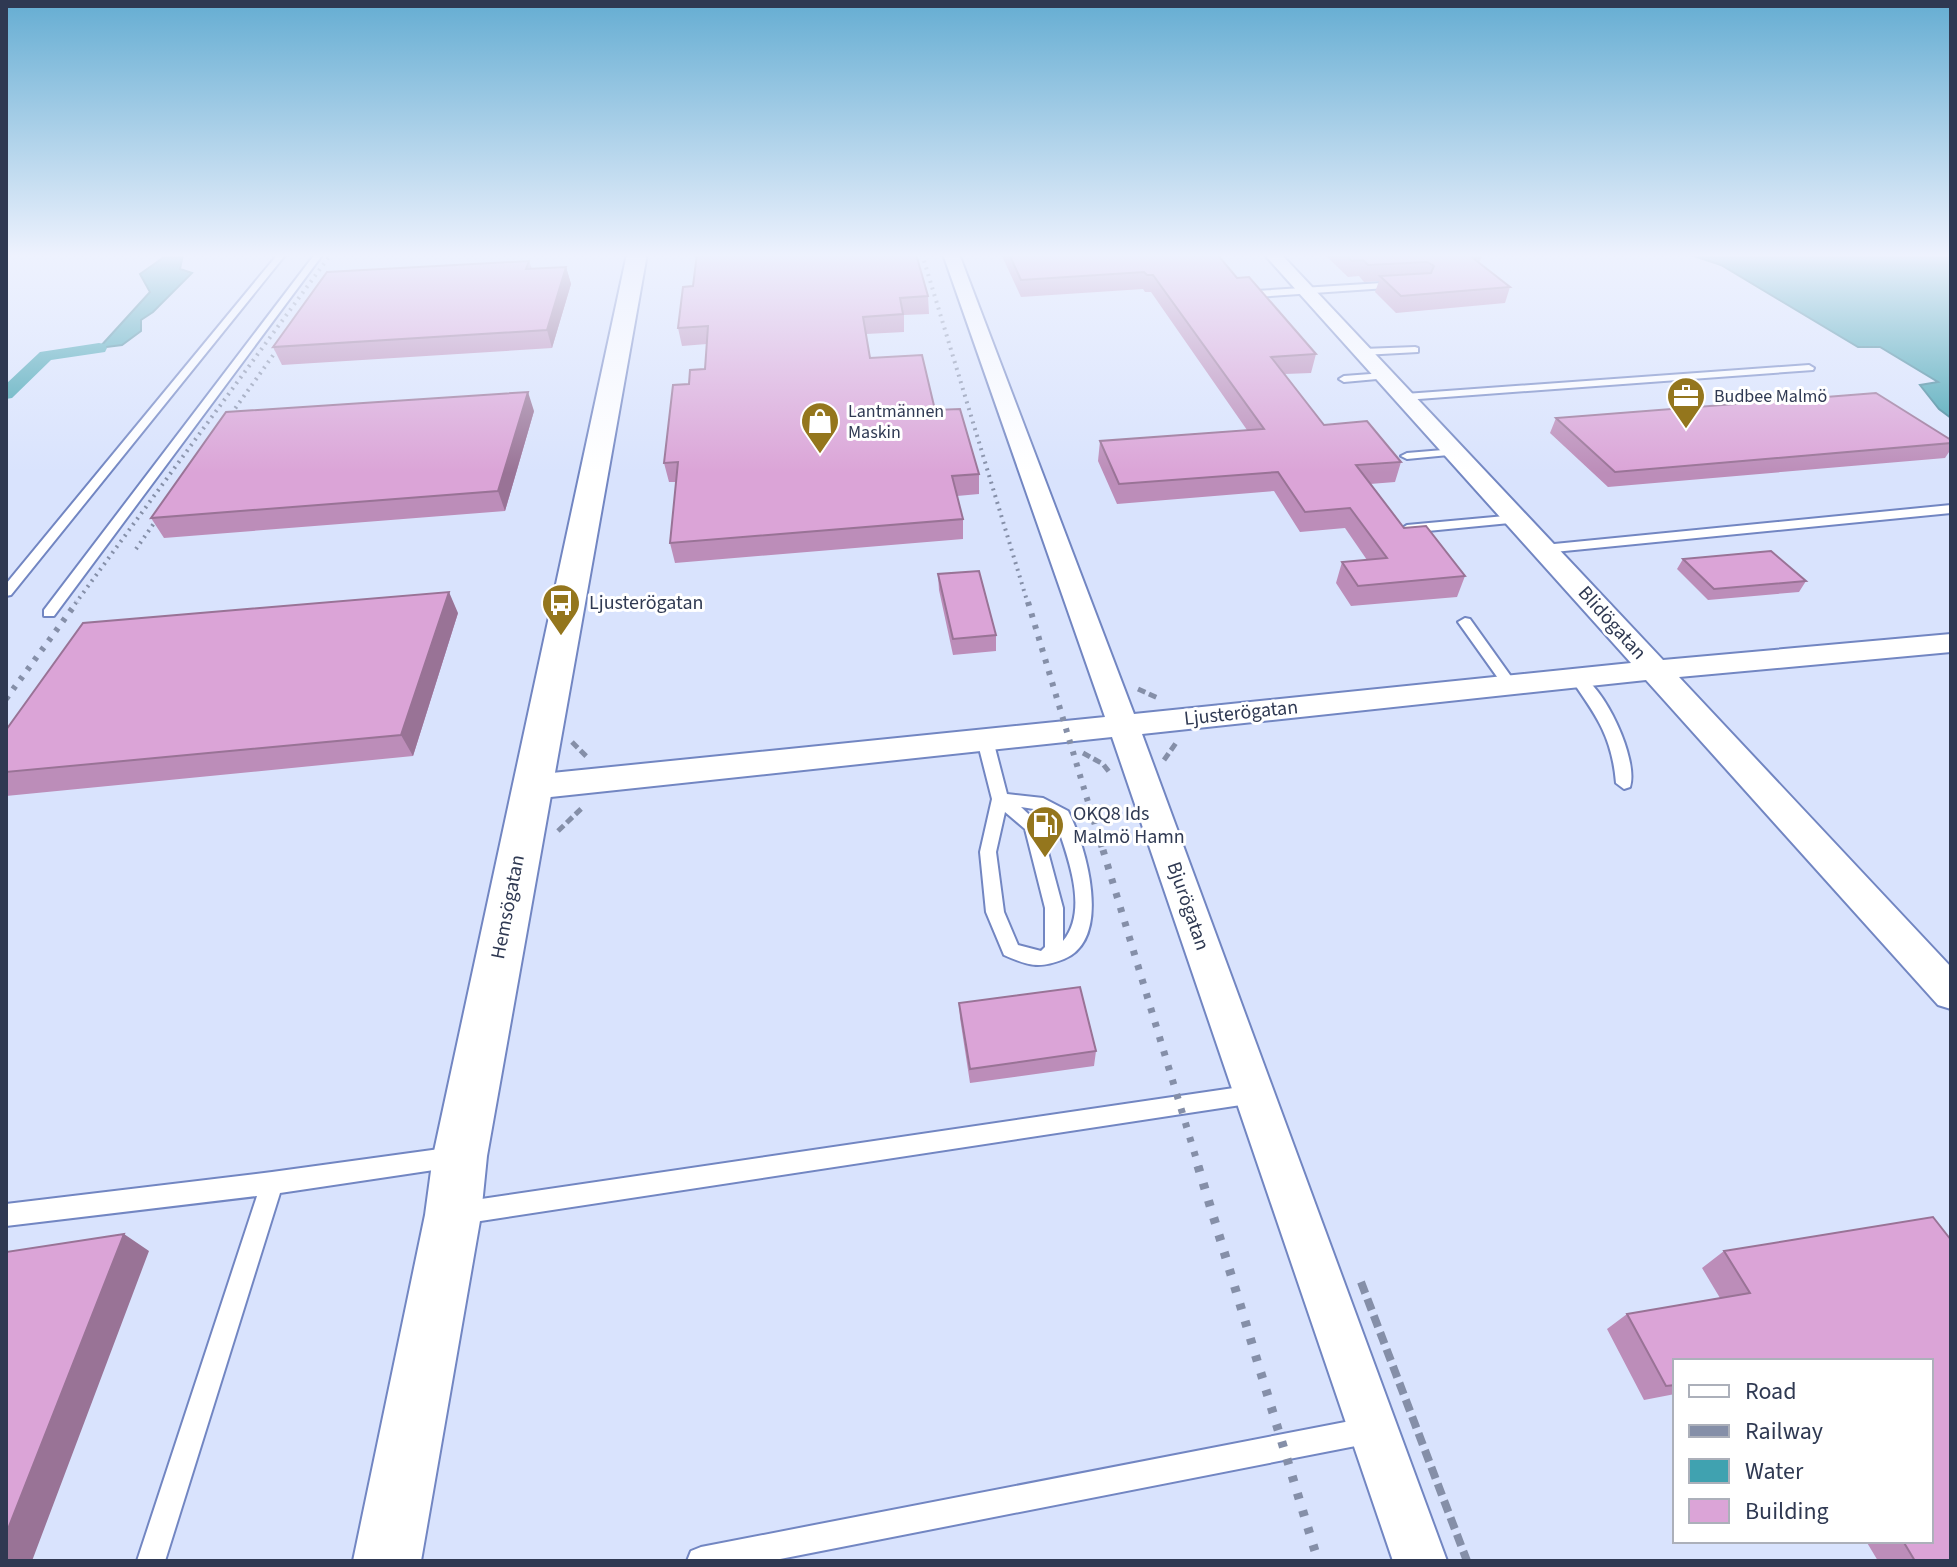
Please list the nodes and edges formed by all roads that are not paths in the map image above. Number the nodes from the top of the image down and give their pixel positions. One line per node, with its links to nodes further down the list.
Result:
1 (222, 327): 18 (lane)
2 (264, 327): 19 (lane)
3 (623, 327): 28 (street, Hemsögatan)
4 (978, 327): 25 (street, Bjurögatan)
5 (1340, 327): 7 (street, Blidögatan)
6 (1415, 350): 7 (lane)
7 (1363, 352): 9 (street, Blidögatan)
8 (1809, 368): 11 (lane)
9 (1384, 376): 10 (lane); 11 (street, Blidögatan)
10 (1344, 379)
11 (1405, 397): 12 (street, Blidögatan)
12 (1455, 452): 13 (lane); 15 (street, Blidögatan)
13 (1407, 456)
14 (1951, 509): 17 (lane)
15 (1516, 519): 16 (lane); 17 (street, Blidögatan)
16 (1407, 529)
17 (1544, 549): 22 (street, Blidögatan)
18 (6, 592)
19 (49, 613)
20 (1465, 622): 24 (lane)
21 (1951, 643): 22 (street, Ljusterögatan)
22 (1655, 671): 23 (street, Ljusterögatan); 31 (street, Blidögatan)
23 (1577, 678): 24 (street, Ljusterögatan); 27 (lane)
24 (1510, 685): 25 (street, Ljusterögatan)
25 (1124, 726): 26 (street, Ljusterögatan); 32 (street, Bjurögatan)
26 (985, 740): 28 (street, Ljusterögatan); 29 (lane)
27 (1624, 783)
28 (532, 787): 33 (street, Hemsögatan)
29 (1000, 799): 30 (lane); 30 (lane); 30 (lane)
30 (1045, 959)
31 (1951, 993)
32 (1254, 1094): 36 (lane); 37 (street, Bjurögatan)
33 (460, 1156): 34 (lane); 36 (street, Hemsögatan)
34 (272, 1183): 35 (lane); 38 (lane)
35 (6, 1215)
36 (453, 1215): 39 (street, Hemsögatan)
37 (1373, 1429): 40 (lane); 41 (street, Bjurögatan)
38 (151, 1561)
39 (387, 1561)
40 (701, 1561)
41 (1420, 1561)

